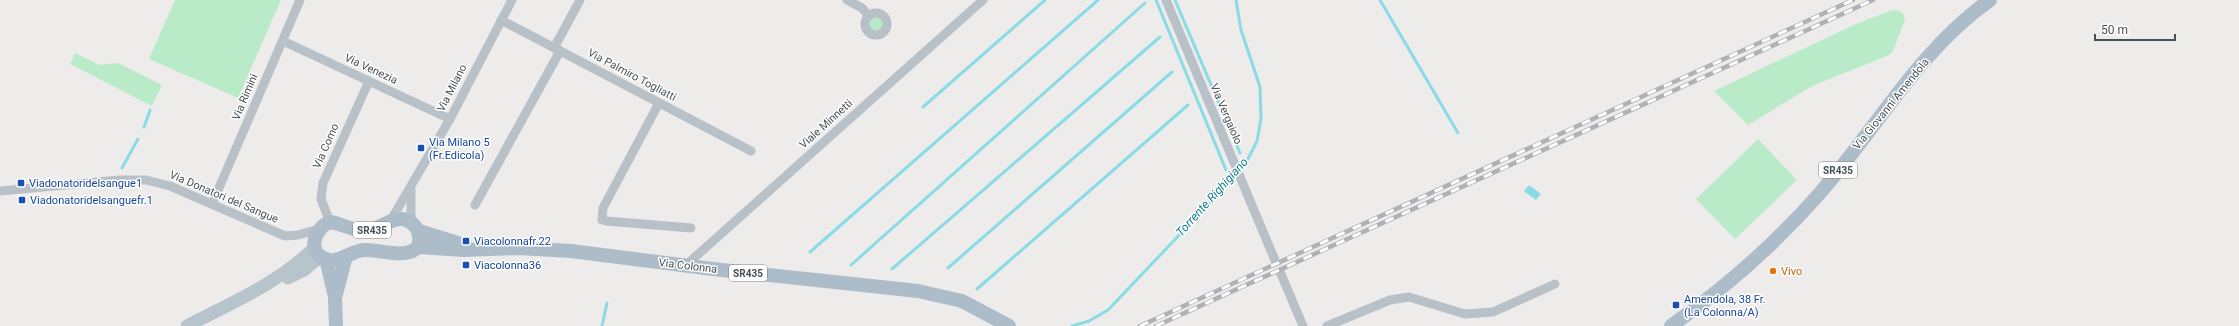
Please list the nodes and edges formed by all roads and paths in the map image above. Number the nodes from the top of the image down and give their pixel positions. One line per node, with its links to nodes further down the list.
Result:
1 (300, 0): 10 (street, Via Rimini)
2 (512, 0): 9 (street, Via Milano)
3 (580, 0): 11 (street)
4 (847, 0): 8 (street)
5 (983, 0): 29 (street, Viale Minnetti)
6 (1166, 0): 28 (street, Via Vergaiolo)
7 (1986, 2): 39 (main road, Via Giovanni Amendola / SR435)
8 (869, 16)
9 (501, 20): 11 (street, Via Palmiro Togliatti); 14 (street, Via Milano)
10 (283, 41): 12 (street, Via Venezia); 18 (street, Via Rimini)
11 (557, 49): 13 (street, Via Palmiro Togliatti); 19 (street)
12 (369, 81): 14 (street, Via Venezia); 21 (street, Via Como)
13 (659, 103): 15 (street, Via Palmiro Togliatti); 23 (street)
14 (450, 119): 16 (street, Via Milano)
15 (751, 151)
16 (412, 187): 20 (street, Via Milano); 22 (street)
17 (0, 191): 18 (street, Via Donatori del Sangue)
18 (212, 204): 21 (street, Via Donatori del Sangue)
19 (475, 205)
20 (391, 220): 21 (main road, SR435); 22 (main road, SR435)
21 (324, 226): 26 (main road)
22 (415, 227): 24 (main road); 25 (main road, SR435)
23 (691, 228)
24 (418, 247): 25 (main road, SR435); 27 (main road, SR435)
25 (480, 250): 29 (main road, Via Colonna / SR435)
26 (320, 254): 27 (main road, SR435); 32 (main road); 33 (main road, SR435)
27 (346, 256): 32 (main road)
28 (1274, 258)
29 (685, 266): 36 (main road, Via Colonna / SR435)
30 (1281, 274): 37 (street)
31 (1555, 284): 38 (street)
32 (335, 298): 35 (main road)
33 (206, 320): 34 (main road, SR435)
34 (187, 326)
35 (336, 326)
36 (1009, 326)
37 (1303, 326)
38 (1327, 326)
39 (1672, 326)

